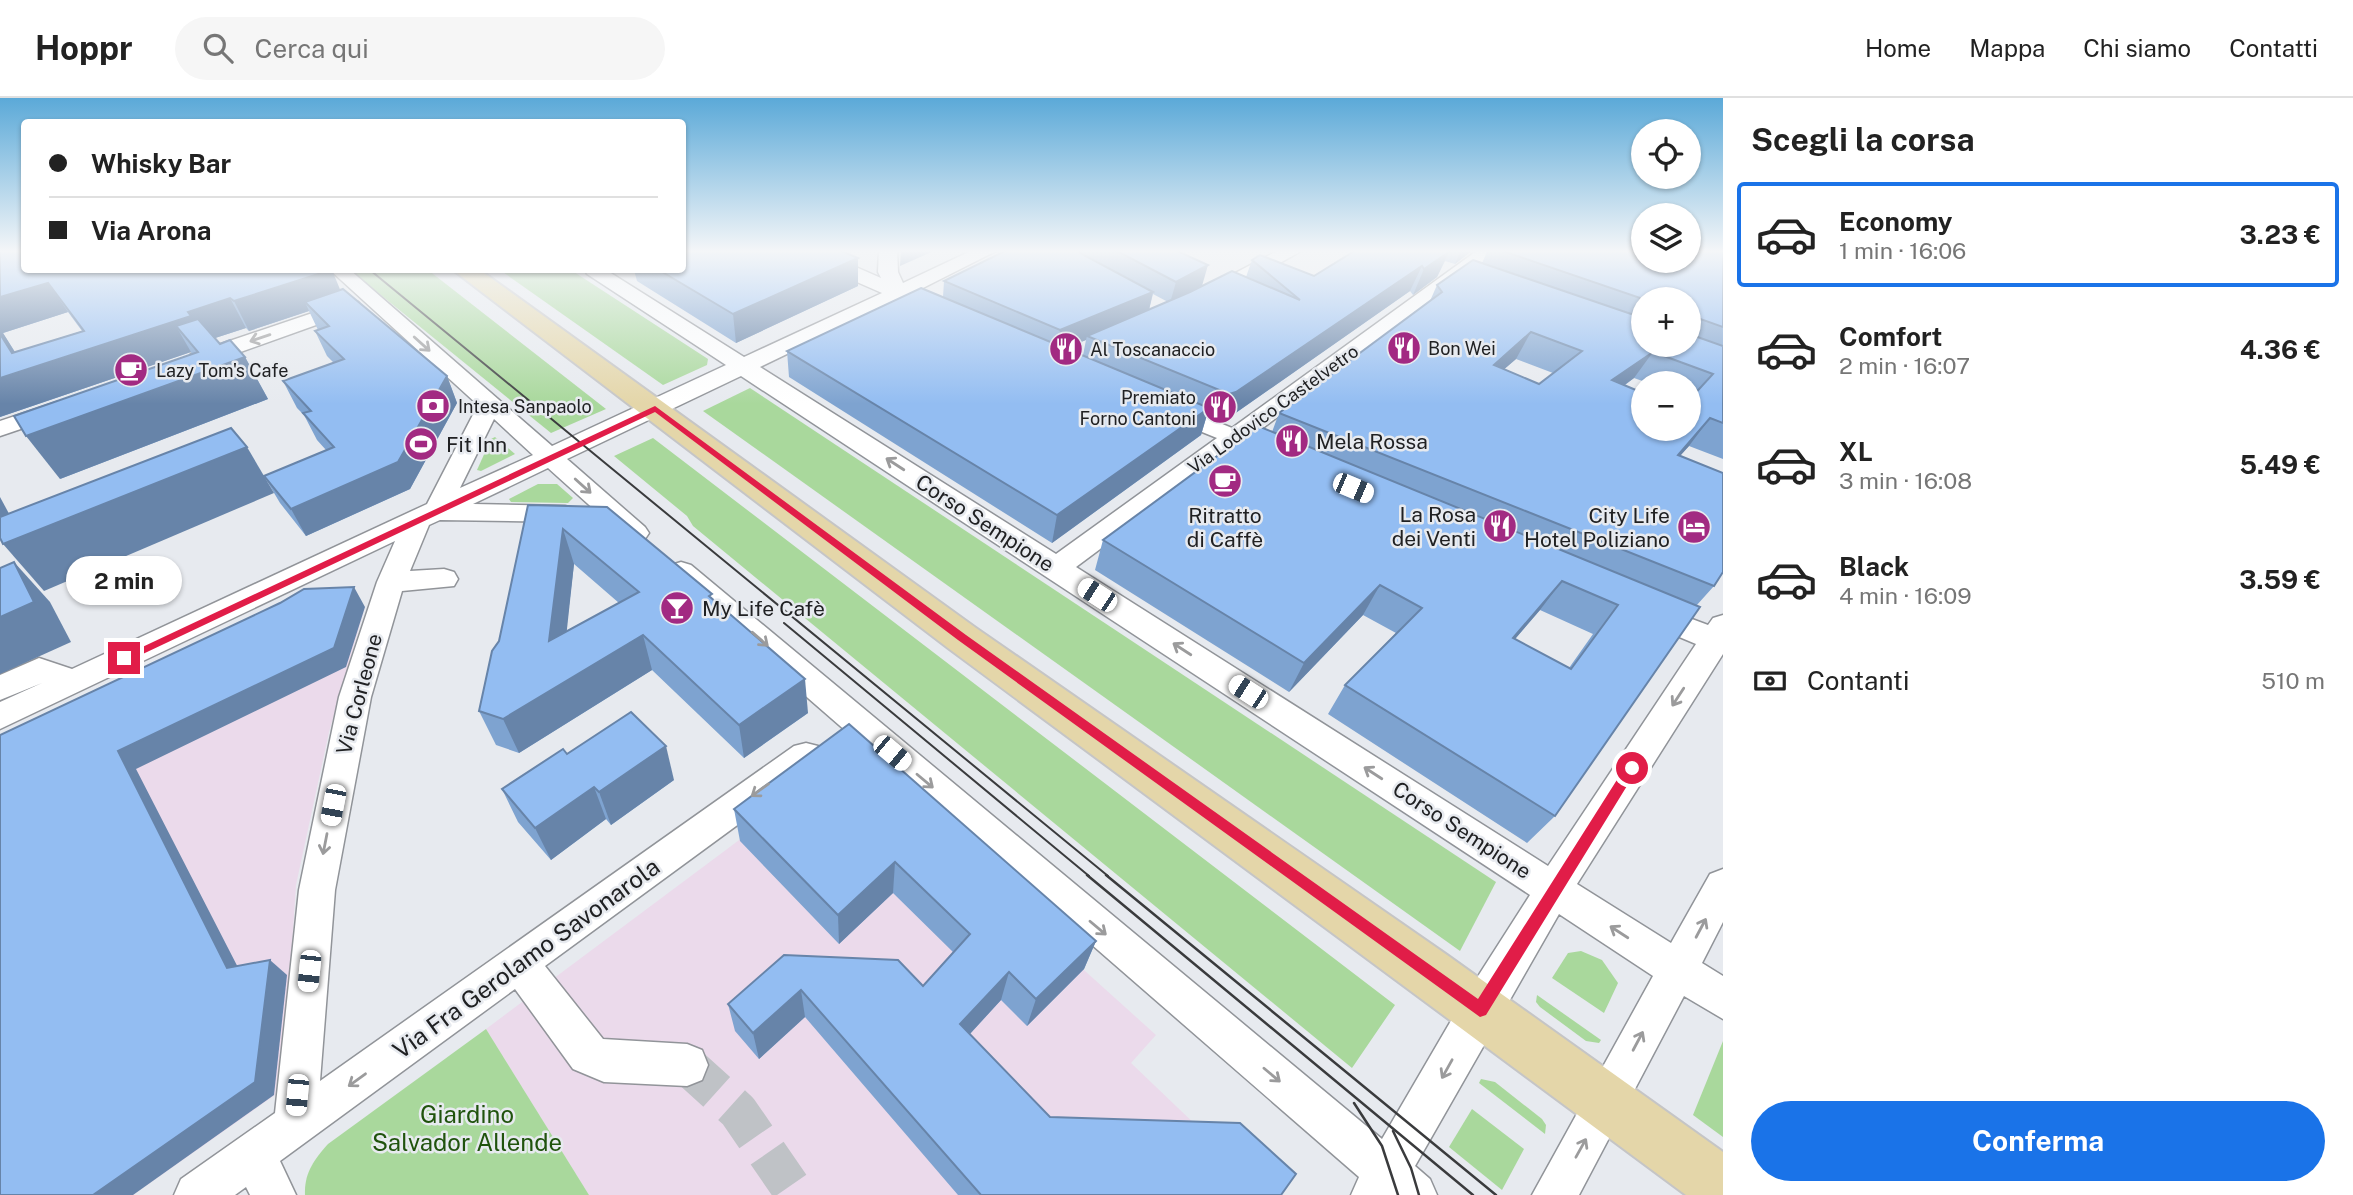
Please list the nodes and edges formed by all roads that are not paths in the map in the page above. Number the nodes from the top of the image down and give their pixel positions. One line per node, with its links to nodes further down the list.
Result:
1 (365, 301): 9 (street, one-way to 9)
2 (373, 301): 13 (street, Corso Sempione, one-way to 13)
3 (508, 301): 14 (main road)
4 (652, 301): 10 (street, Corso Sempione)
5 (881, 301): 10 (street)
6 (917, 301): 8 (street)
7 (1423, 301): 16 (street, Via Lodovico Castelvetro)
8 (935, 309)
9 (182, 365)
10 (743, 366): 14 (street); 23 (street, Corso Sempione, one-way to 10)
11 (1142, 399): 16 (street)
12 (78, 402): 15 (street)
13 (489, 405): 17 (street, Corso Sempione); 21 (street)
14 (655, 408): 17 (street); 39 (main road)
15 (0, 429)
16 (1234, 437): 18 (street); 23 (street, Via Lodovico Castelvetro)
17 (551, 457): 20 (street, Corso Sempione, one-way to 20); 21 (street)
18 (1303, 466)
19 (534, 513): 20 (street); 21 (street); 22 (street)
20 (615, 515): 33 (street, Corso Sempione, one-way to 33)
21 (427, 516): 24 (street); 26 (street, Via Corleone)
22 (524, 541)
23 (1055, 568): 35 (street, Corso Sempione, one-way to 23)
24 (295, 578): 28 (street); 28 (street)
25 (444, 579): 26 (street)
26 (391, 582): 42 (street, Via Corleone, one-way to 42)
27 (1624, 603): 29 (street)
28 (174, 634): 30 (street)
29 (1720, 636): 35 (street, one-way to 35)
30 (75, 681): 31 (street); 32 (street)
31 (0, 688)
32 (0, 716)
33 (855, 720): 36 (street, Via Fra Gerolamo Savonarola, one-way to 36); 45 (street, Corso Sempione, one-way to 45)
34 (1723, 886): 37 (street, one-way to 34)
35 (1553, 890): 37 (street, Corso Sempione, one-way to 35); 39 (street, Corso Sempione)
36 (519, 963): 40 (street); 42 (street, Via Fra Gerolamo Savonarola, one-way to 42)
37 (1677, 969): 38 (street, Corso Sempione); 41 (street, one-way to 37)
38 (1723, 999)
39 (1480, 1009): 41 (main road); 45 (street, Corso Sempione, one-way to 45)
40 (687, 1065)
41 (1607, 1101): 44 (main road); 48 (street, one-way to 41)
42 (295, 1125): 43 (street, Via Fra Gerolamo Savonarola)
43 (254, 1154): 46 (street, Via Fra Gerolamo Savonarola); 47 (street)
44 (1723, 1187)
45 (1392, 1188)
46 (197, 1195)
47 (273, 1195)
48 (1555, 1195)

